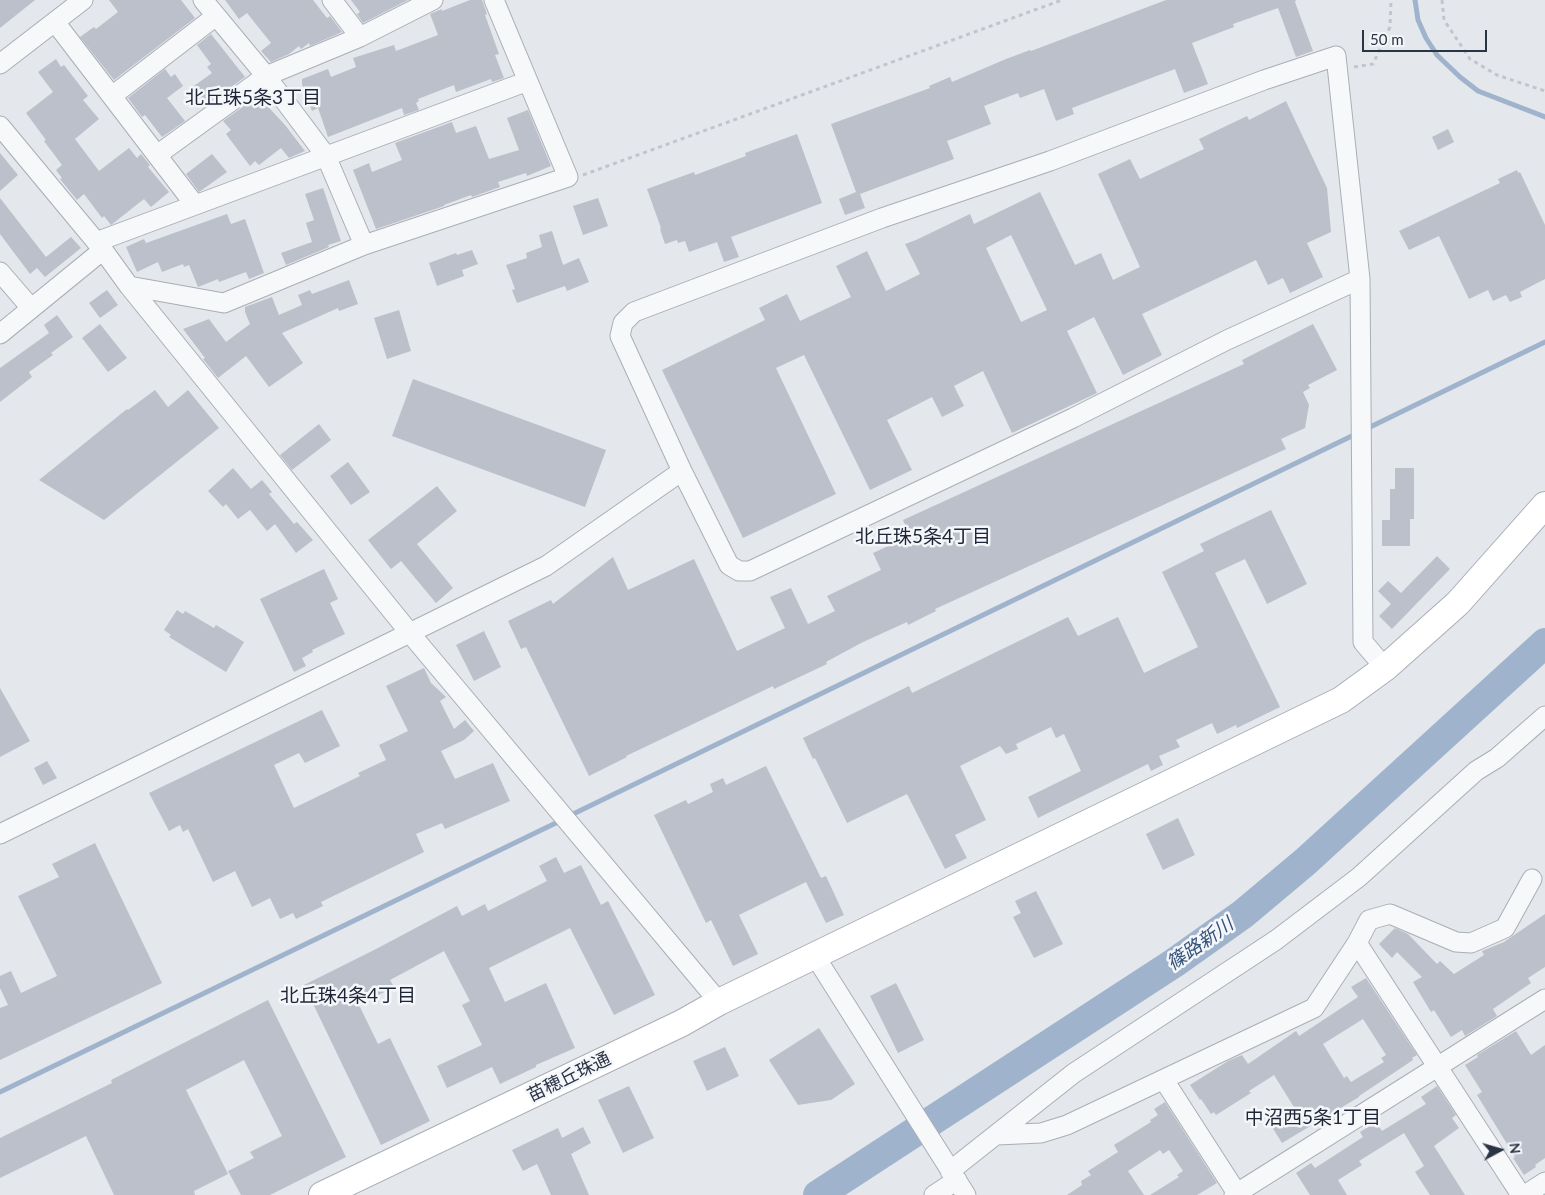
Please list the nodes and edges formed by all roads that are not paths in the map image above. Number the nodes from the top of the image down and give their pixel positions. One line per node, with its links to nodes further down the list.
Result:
1 (83, 0): 6 (street)
2 (203, 0): 7 (street)
3 (332, 0): 8 (street)
4 (494, 0): 11 (street)
5 (430, 1): 8 (street)
6 (60, 11): 9 (street); 12 (street)
7 (216, 16): 10 (street); 12 (street)
8 (360, 36): 10 (street)
9 (0, 64)
10 (266, 76): 14 (street); 15 (street)
11 (528, 81): 15 (street); 17 (street)
12 (112, 96): 14 (street)
13 (0, 126): 18 (street)
14 (157, 156): 16 (street)
15 (326, 156): 16 (street); 17 (street)
16 (195, 205): 18 (street)
17 (364, 245): 21 (street)
18 (100, 246): 21 (street); 22 (street)
19 (0, 272): 22 (street)
20 (1360, 279): 24 (street); 24 (street); 27 (street)
21 (129, 286): 26 (street)
22 (31, 308): 23 (street)
23 (0, 334)
24 (682, 471): 26 (street)
25 (1545, 506): 27 (street, 苗穂丘珠通)
26 (409, 632): 29 (street); 34 (street)
27 (1386, 668): 32 (street, 苗穂丘珠通)
28 (1545, 716): 37 (street)
29 (0, 834)
30 (1532, 879): 31 (street)
31 (1357, 943): 35 (street); 36 (street)
32 (815, 956): 34 (street, 苗穂丘珠通); 38 (street)
33 (1545, 999): 35 (street)
34 (719, 1002): 41 (street, 苗穂丘珠通)
35 (1438, 1067): 40 (street); 43 (street)
36 (1164, 1080): 37 (street); 40 (street)
37 (997, 1135): 38 (street)
38 (954, 1176): 42 (street)
39 (1545, 1182): 43 (street)
40 (1236, 1194)
41 (322, 1195)
42 (934, 1195)
43 (1523, 1195)

